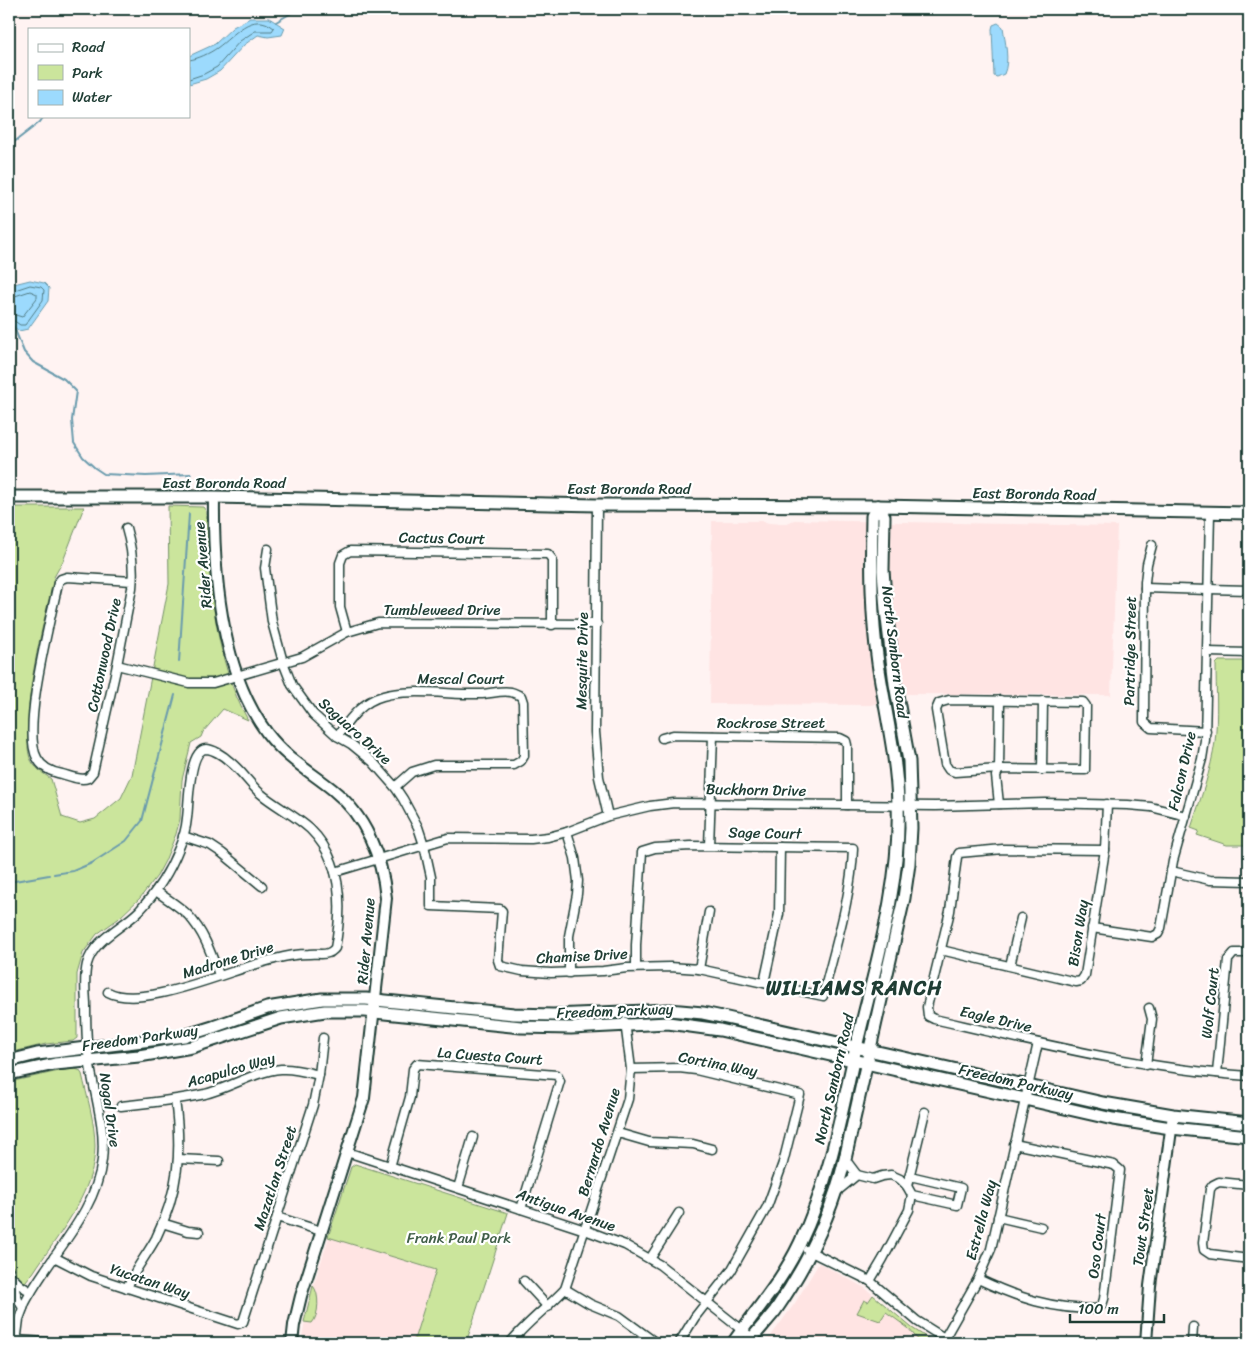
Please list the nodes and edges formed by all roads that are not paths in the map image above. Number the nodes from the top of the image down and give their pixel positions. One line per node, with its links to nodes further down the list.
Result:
1 (9, 497): 2 (main road, East Boronda Road)
2 (214, 497): 3 (main road, East Boronda Road); 21 (street, Rider Avenue)
3 (597, 504): 4 (main road, East Boronda Road); 14 (street, Mesquite Drive)
4 (878, 506): 5 (main road, East Boronda Road); 36 (main road, North Sanborn Road); 37 (main road, North Sanborn Road)
5 (1210, 512): 6 (main road, East Boronda Road); 12 (street, Falcon Drive)
6 (1249, 513)
7 (126, 528): 10 (street, Cottonwood Drive)
8 (1152, 546): 11 (street, Partridge Street)
9 (268, 549): 19 (street, Saguaro Drive)
10 (132, 581): 20 (street, Cottonwood Drive); 20 (street, Cottonwood Drive)
11 (1145, 588): 12 (street); 24 (street, Partridge Street)
12 (1208, 590): 13 (street); 17 (street, Falcon Drive)
13 (1249, 590)
14 (597, 624): 15 (street, Tumbleweed Drive); 38 (street, Mesquite Drive)
15 (552, 625): 16 (street, Tumbleweed Drive); 16 (street, Cactus Court)
16 (347, 632): 19 (street, Tumbleweed Drive)
17 (1208, 652): 18 (street); 24 (street, Falcon Drive)
18 (1249, 652)
19 (283, 662): 21 (street, Tumbleweed Drive); 25 (street, Saguaro Drive)
20 (117, 666): 21 (street, Tumbleweed Drive)
21 (237, 676): 46 (street, Rider Avenue)
22 (1000, 700): 23 (street); 29 (street); 29 (street)
23 (1043, 701): 30 (street); 30 (street)
24 (1206, 731): 39 (street, Falcon Drive)
25 (337, 736): 31 (street, Saguaro Drive); 31 (street, Mescal Court)
26 (713, 736): 27 (street, Rockrose Street); 32 (street); 35 (street, Rockrose Street)
27 (662, 738)
28 (204, 750): 41 (street, Nogal Drive); 48 (street, Madrone Drive)
29 (999, 769): 30 (street); 33 (street)
30 (1042, 770)
31 (394, 786): 42 (street, Saguaro Drive)
32 (711, 803): 35 (street, Buckhorn Drive); 38 (street, Buckhorn Drive); 43 (street)
33 (999, 804): 34 (street, Buckhorn Drive); 37 (street, Buckhorn Drive)
34 (1107, 804): 39 (street, Buckhorn Drive); 45 (street, Bison Way)
35 (847, 805): 36 (street, Buckhorn Drive)
36 (898, 805): 37 (street, Buckhorn Drive); 73 (main road, North Sanborn Road)
37 (911, 805): 74 (main road, North Sanborn Road)
38 (608, 816): 40 (street, Buckhorn Drive)
39 (1186, 816): 47 (street, Falcon Drive)
40 (567, 832): 42 (street, Buckhorn Drive); 60 (street)
41 (184, 836): 50 (street); 51 (street, Nogal Drive)
42 (424, 845): 46 (street, Buckhorn Drive); 60 (street, Chamise Drive)
43 (709, 846): 44 (street, Sage Court); 58 (street, Sage Court)
44 (780, 847): 62 (street); 64 (street, Sage Court)
45 (1105, 850): 54 (street, Bison Way); 55 (street, Eagle Drive)
46 (379, 858): 48 (street, Buckhorn Drive); 65 (street, Rider Avenue)
47 (1171, 871): 49 (street); 54 (street, Falcon Drive)
48 (335, 872): 61 (street, Madrone Drive)
49 (1249, 881)
50 (262, 886)
51 (156, 891): 61 (street); 72 (street, Nogal Drive)
52 (709, 912): 59 (street)
53 (1021, 918): 57 (street)
54 (1092, 928): 57 (street, Bison Way)
55 (941, 950): 57 (street, Bison Way); 71 (street, Eagle Drive)
56 (1249, 953): 81 (street, Wolf Court)
57 (1010, 966)
58 (636, 967): 59 (street, Chamise Drive); 60 (street, Chamise Drive)
59 (698, 969): 62 (street, Chamise Drive)
60 (569, 973)
61 (219, 975): 63 (street, Madrone Drive)
62 (764, 983): 64 (street, Chamise Drive)
63 (108, 992)
64 (823, 996)
65 (376, 1000): 67 (street, Rider Avenue); 68 (main road, Freedom Parkway); 72 (main road, Freedom Parkway)
66 (1149, 1008): 79 (street)
67 (374, 1012): 69 (main road, Freedom Parkway); 75 (main road, Freedom Parkway); 98 (street, Rider Avenue)
68 (624, 1012): 69 (street, Bernardo Avenue); 73 (main road, Freedom Parkway)
69 (625, 1024): 76 (main road, Freedom Parkway); 80 (street, Bernardo Avenue)
70 (323, 1038): 83 (street, Mazatlan Street)
71 (1038, 1043): 79 (street, Eagle Drive); 85 (street, Estrella Way)
72 (87, 1048): 75 (street, Nogal Drive); 77 (main road, Freedom Parkway)
73 (856, 1048): 74 (main road, Freedom Parkway); 76 (main road, North Sanborn Road)
74 (869, 1051): 78 (main road, North Sanborn Road); 85 (main road, Freedom Parkway)
75 (89, 1060): 82 (main road, Freedom Parkway); 122 (street, Nogal Drive)
76 (854, 1060): 78 (main road, Freedom Parkway); 120 (main road, North Sanborn Road)
77 (9, 1061)
78 (866, 1064): 86 (main road, Freedom Parkway); 100 (main road, North Sanborn Road)
79 (1146, 1065): 81 (street, Eagle Drive)
80 (631, 1069): 93 (street, Bernardo Avenue); 132 (street, Cortina Way)
81 (1217, 1073): 84 (street, Eagle Drive)
82 (9, 1074)
83 (319, 1075): 87 (street, Acapulco Way); 113 (street, Mazatlan Street)
84 (1249, 1076)
85 (1028, 1086): 86 (street, Estrella Way); 90 (main road, Freedom Parkway)
86 (1024, 1099): 92 (main road, Freedom Parkway); 96 (street, Estrella Way)
87 (175, 1100): 88 (street, Acapulco Way); 99 (street)
88 (121, 1106)
89 (925, 1112): 104 (street)
90 (1173, 1115): 91 (main road, Freedom Parkway); 92 (street, Towt Street)
91 (1249, 1123)
92 (1171, 1128): 94 (main road, Freedom Parkway); 148 (street, Towt Street)
93 (618, 1133): 97 (street); 117 (street, Bernardo Avenue)
94 (1249, 1136)
95 (472, 1137): 108 (street)
96 (1014, 1144): 114 (street, Estrella Way); 126 (street, Oso Court)
97 (712, 1149)
98 (347, 1152): 102 (street, Antigua Avenue); 119 (street, Rider Avenue)
99 (180, 1159): 101 (street); 115 (street)
100 (845, 1159): 103 (street); 105 (main road, North Sanborn Road)
101 (219, 1161)
102 (390, 1167): 108 (street, Antigua Avenue); 111 (street, La Cuesta Court)
103 (857, 1175): 105 (street); 107 (street); 109 (street)
104 (910, 1176): 107 (street); 110 (street)
105 (839, 1180): 109 (main road, North Sanborn Road)
106 (1249, 1184): 124 (street)
107 (907, 1186): 110 (street)
108 (458, 1188): 111 (street, Antigua Avenue)
109 (835, 1193): 121 (main road, North Sanborn Road)
110 (912, 1195): 128 (street)
111 (521, 1209): 117 (street, Antigua Avenue)
112 (679, 1212): 123 (street)
113 (276, 1217): 119 (street); 135 (street, Mazatlan Street)
114 (998, 1217): 116 (street); 126 (street, Estrella Way)
115 (162, 1223): 118 (street); 129 (street)
116 (1042, 1227)
117 (586, 1230): 123 (street, Antigua Avenue); 130 (street, Bernardo Avenue)
118 (199, 1232)
119 (321, 1232): 142 (street, Rider Avenue)
120 (800, 1245): 121 (street); 137 (main road, North Sanborn Road)
121 (810, 1252): 128 (street); 140 (main road, North Sanborn Road)
122 (54, 1257): 129 (street, Yucatan Way); 131 (street, Nogal Drive)
123 (650, 1259): 132 (street, Antigua Avenue)
124 (1249, 1259)
125 (9, 1272): 131 (street); 133 (street)
126 (978, 1279): 138 (street, Estrella Way)
127 (524, 1281): 134 (street)
128 (870, 1281): 138 (street)
129 (127, 1288): 135 (street, Yucatan Way)
130 (565, 1289): 134 (street, Bernardo Avenue); 144 (street)
131 (31, 1292): 133 (street, Nogal Drive)
132 (706, 1302): 137 (street, Antigua Avenue); 145 (street)
133 (23, 1308): 139 (street, Nogal Drive)
134 (548, 1308): 143 (street, Bernardo Avenue)
135 (241, 1324)
136 (1193, 1327): 149 (street)
137 (742, 1331): 140 (street, Antigua Avenue); 146 (main road, North Sanborn Road)
138 (944, 1339): 147 (street)
139 (16, 1341): 141 (street)
140 (750, 1341)
141 (60, 1343)
142 (292, 1343)
143 (510, 1343)
144 (656, 1343)
145 (680, 1343)
146 (732, 1343)
147 (952, 1343)
148 (1146, 1343)
149 (1192, 1343)

